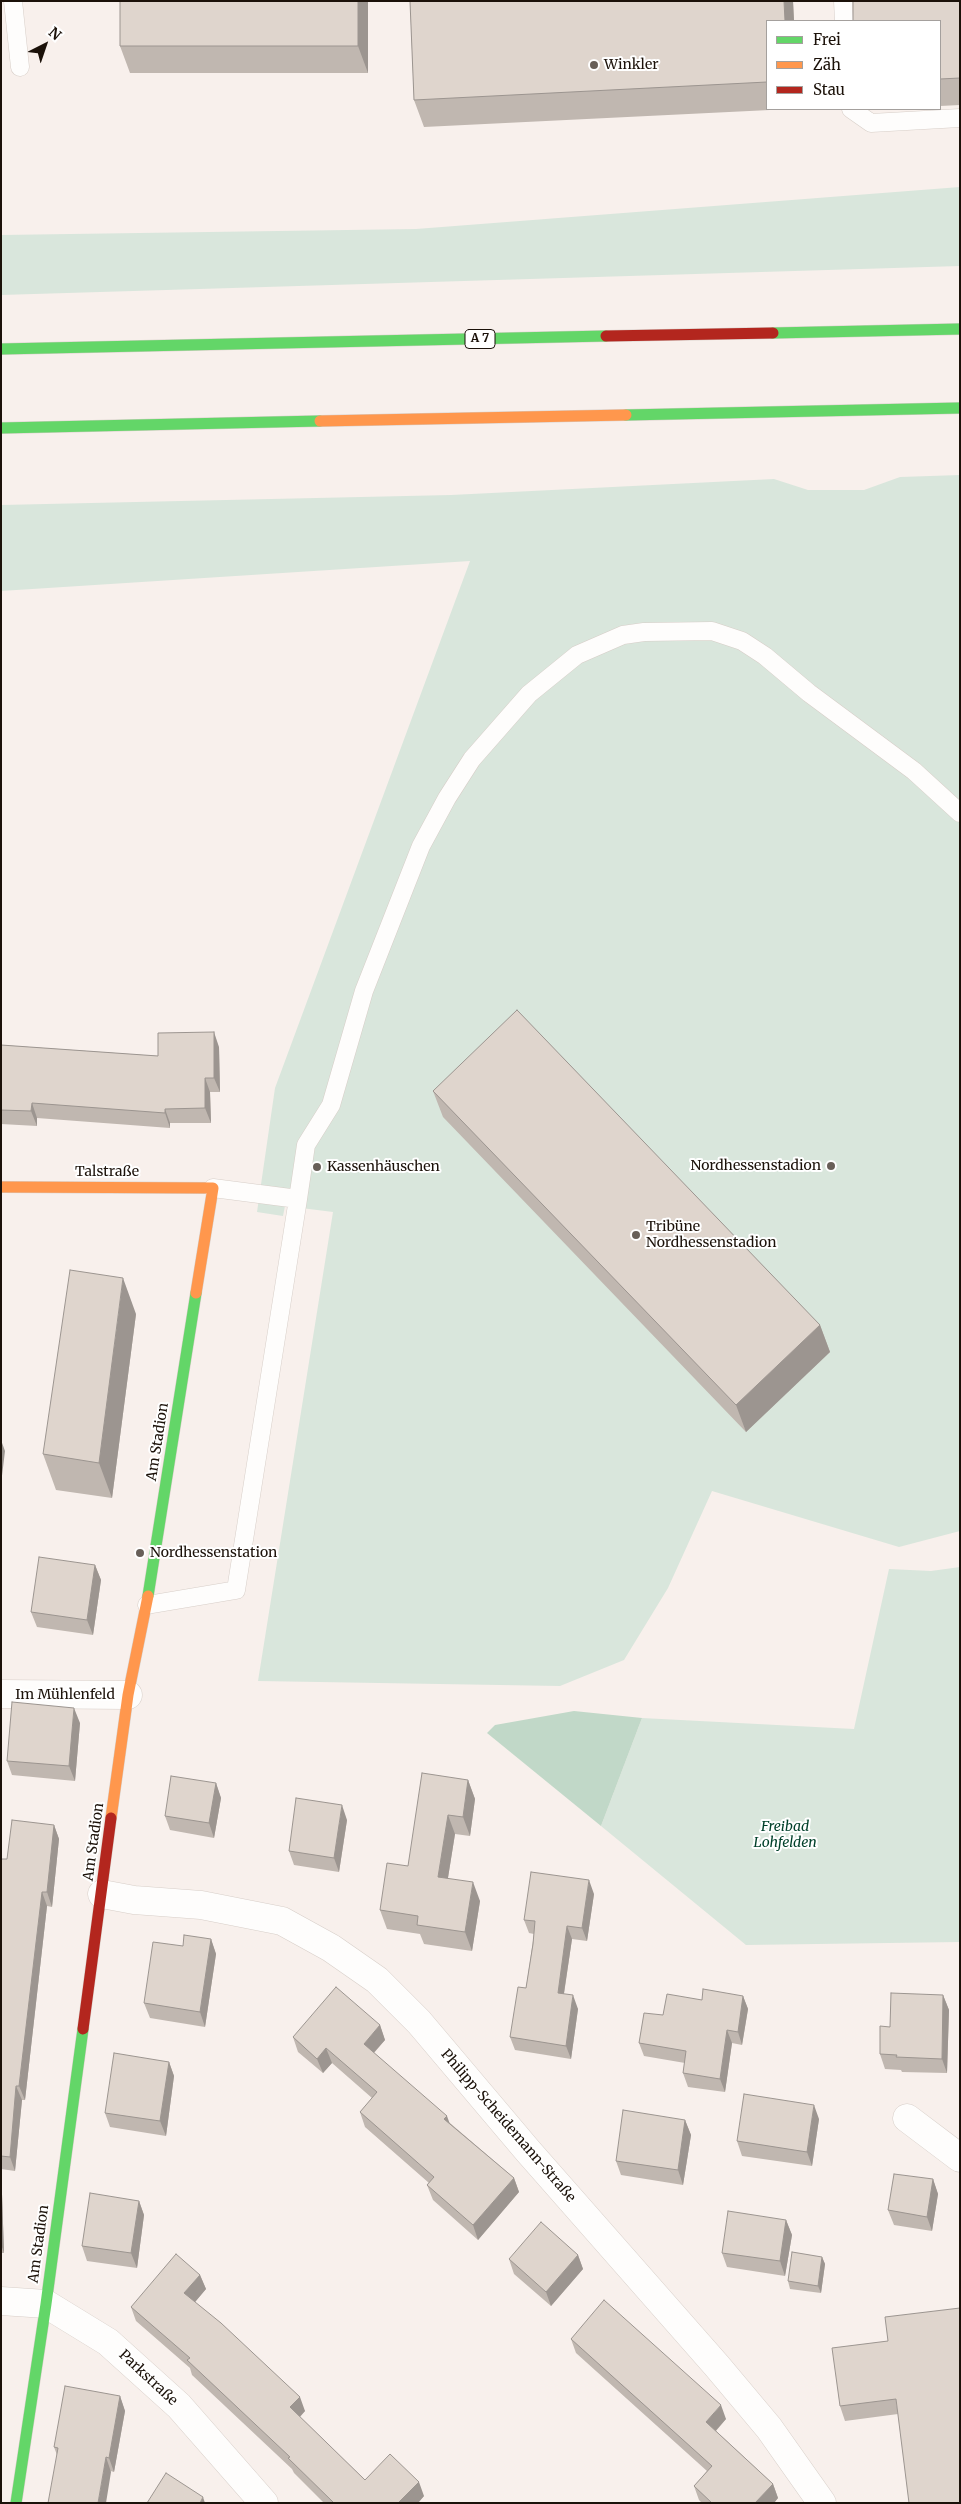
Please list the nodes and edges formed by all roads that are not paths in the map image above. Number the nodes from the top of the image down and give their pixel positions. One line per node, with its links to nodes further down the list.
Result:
1 (13, 1): 4 (lane)
2 (843, 1): 3 (lane)
3 (844, 20)
4 (20, 67)
5 (852, 110): 6 (lane)
6 (960, 118)
7 (960, 329): 8 (main road, A 7)
8 (1, 349)
9 (960, 408): 10 (main road)
10 (1, 428)
11 (960, 813): 14 (lane)
12 (1, 1187): 13 (main road, Talstraße)
13 (213, 1188): 14 (lane); 15 (main road, Am Stadion)
14 (298, 1199): 15 (lane)
15 (147, 1604): 17 (main road, Am Stadion)
16 (1, 1694): 17 (street, Im Mühlenfeld)
17 (128, 1695): 18 (main road, Am Stadion)
18 (102, 1894): 22 (main road, Am Stadion); 25 (street, Philipp-Scheidemann-Straße)
19 (907, 2118): 20 (street)
20 (960, 2158)
21 (1, 2301): 22 (street, Parkstraße)
22 (46, 2304): 23 (main road, Am Stadion); 24 (street, Parkstraße)
23 (16, 2503)
24 (264, 2503)
25 (822, 2503)

